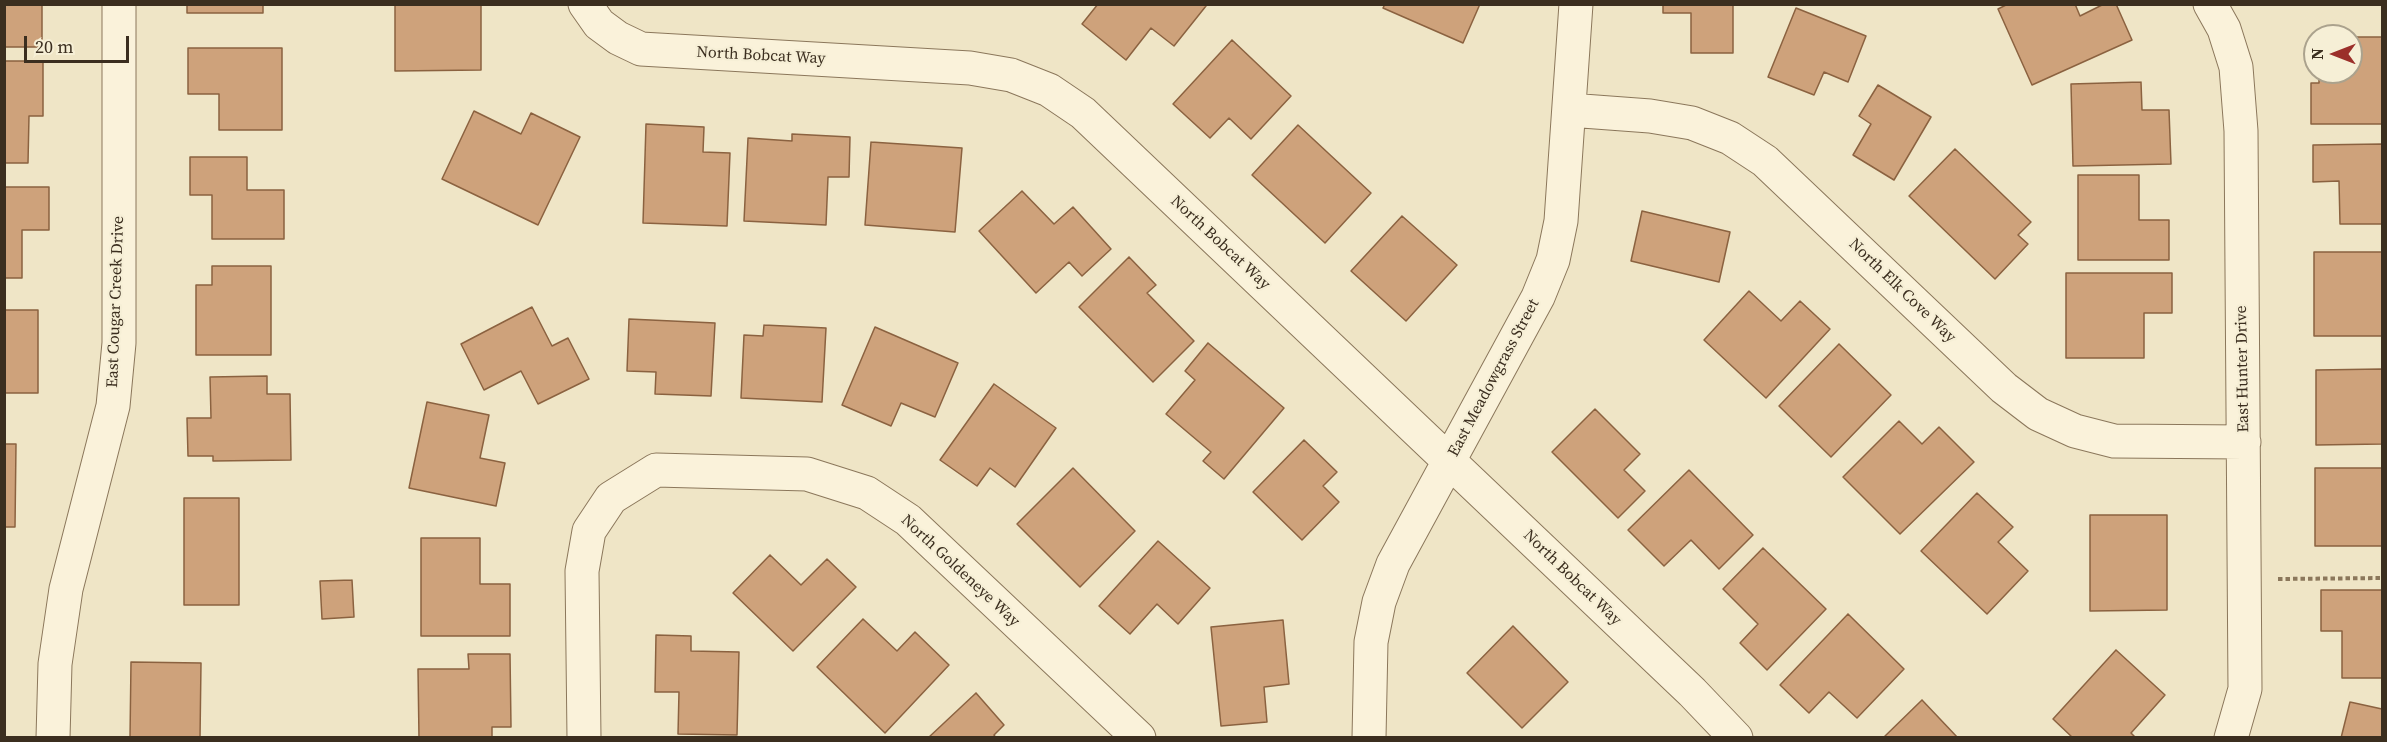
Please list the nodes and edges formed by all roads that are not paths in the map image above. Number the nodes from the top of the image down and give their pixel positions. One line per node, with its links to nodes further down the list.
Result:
1 (119, 4): 8 (street, East Cougar Creek Drive)
2 (585, 4): 7 (street, North Bobcat Way)
3 (1576, 4): 5 (street, East Meadowgrass Street)
4 (2210, 4): 6 (street, East Hunter Drive)
5 (1569, 110): 6 (street, North Elk Cove Way); 7 (street, East Meadowgrass Street)
6 (2244, 442): 13 (street, East Hunter Drive)
7 (1449, 460): 11 (street, East Meadowgrass Street); 12 (street, North Bobcat Way)
8 (53, 738)
9 (584, 738): 10 (street, North Goldeneye Way)
10 (1139, 738)
11 (1369, 738)
12 (1736, 738)
13 (2231, 738)

